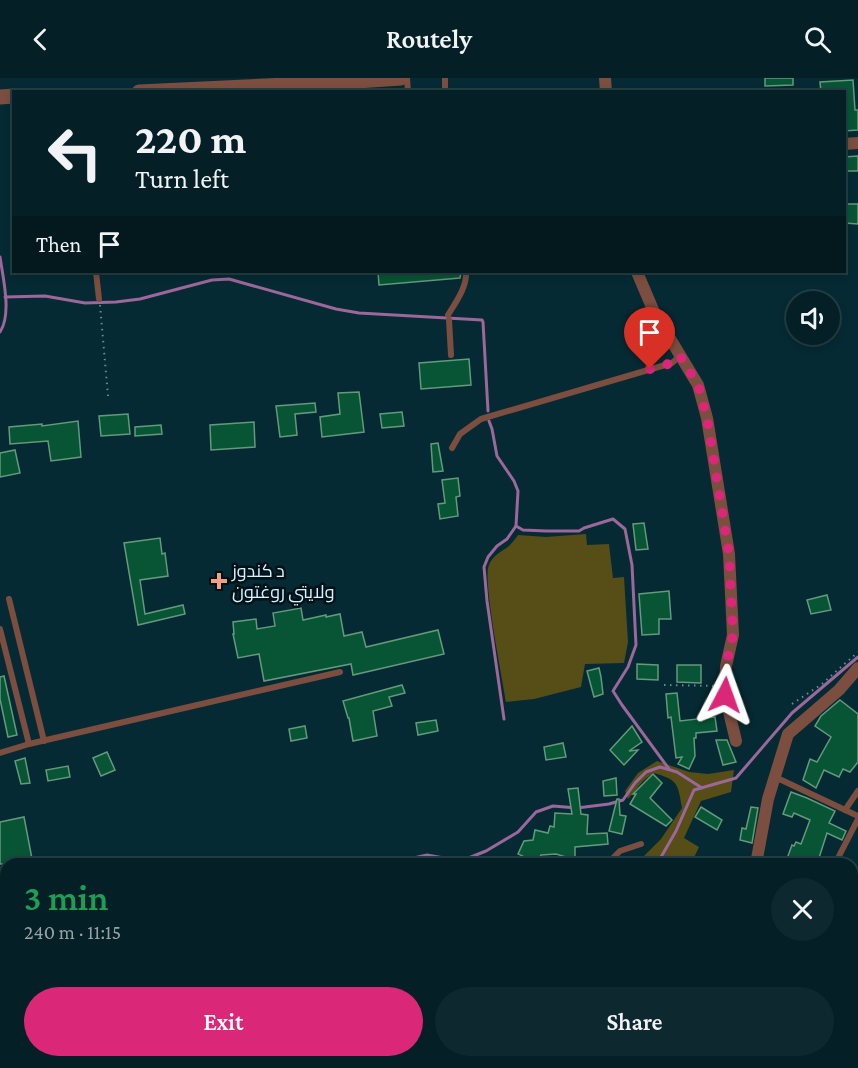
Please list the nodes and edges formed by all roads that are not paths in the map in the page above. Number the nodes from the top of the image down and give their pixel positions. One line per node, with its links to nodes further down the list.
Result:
1 (401, 78): 2 (street)
2 (328, 81): 3 (street)
3 (310, 88): 4 (street)
4 (224, 90)
5 (96, 273): 8 (lane)
6 (466, 273): 9 (lane)
7 (637, 273): 10 (street)
8 (99, 299)
9 (452, 355)
10 (680, 356): 11 (lane); 17 (street)
11 (452, 448)
12 (9, 599): 16 (lane)
13 (0, 629): 18 (lane)
14 (858, 668): 20 (street)
15 (340, 672): 16 (lane)
16 (44, 741): 18 (lane)
17 (736, 741)
18 (29, 744): 19 (lane)
19 (0, 753)
20 (774, 777): 22 (lane); 26 (street)
21 (858, 791): 22 (lane)
22 (845, 810): 23 (lane)
23 (858, 818): 27 (lane)
24 (641, 844): 25 (lane)
25 (613, 858)
26 (757, 858)
27 (838, 858)

